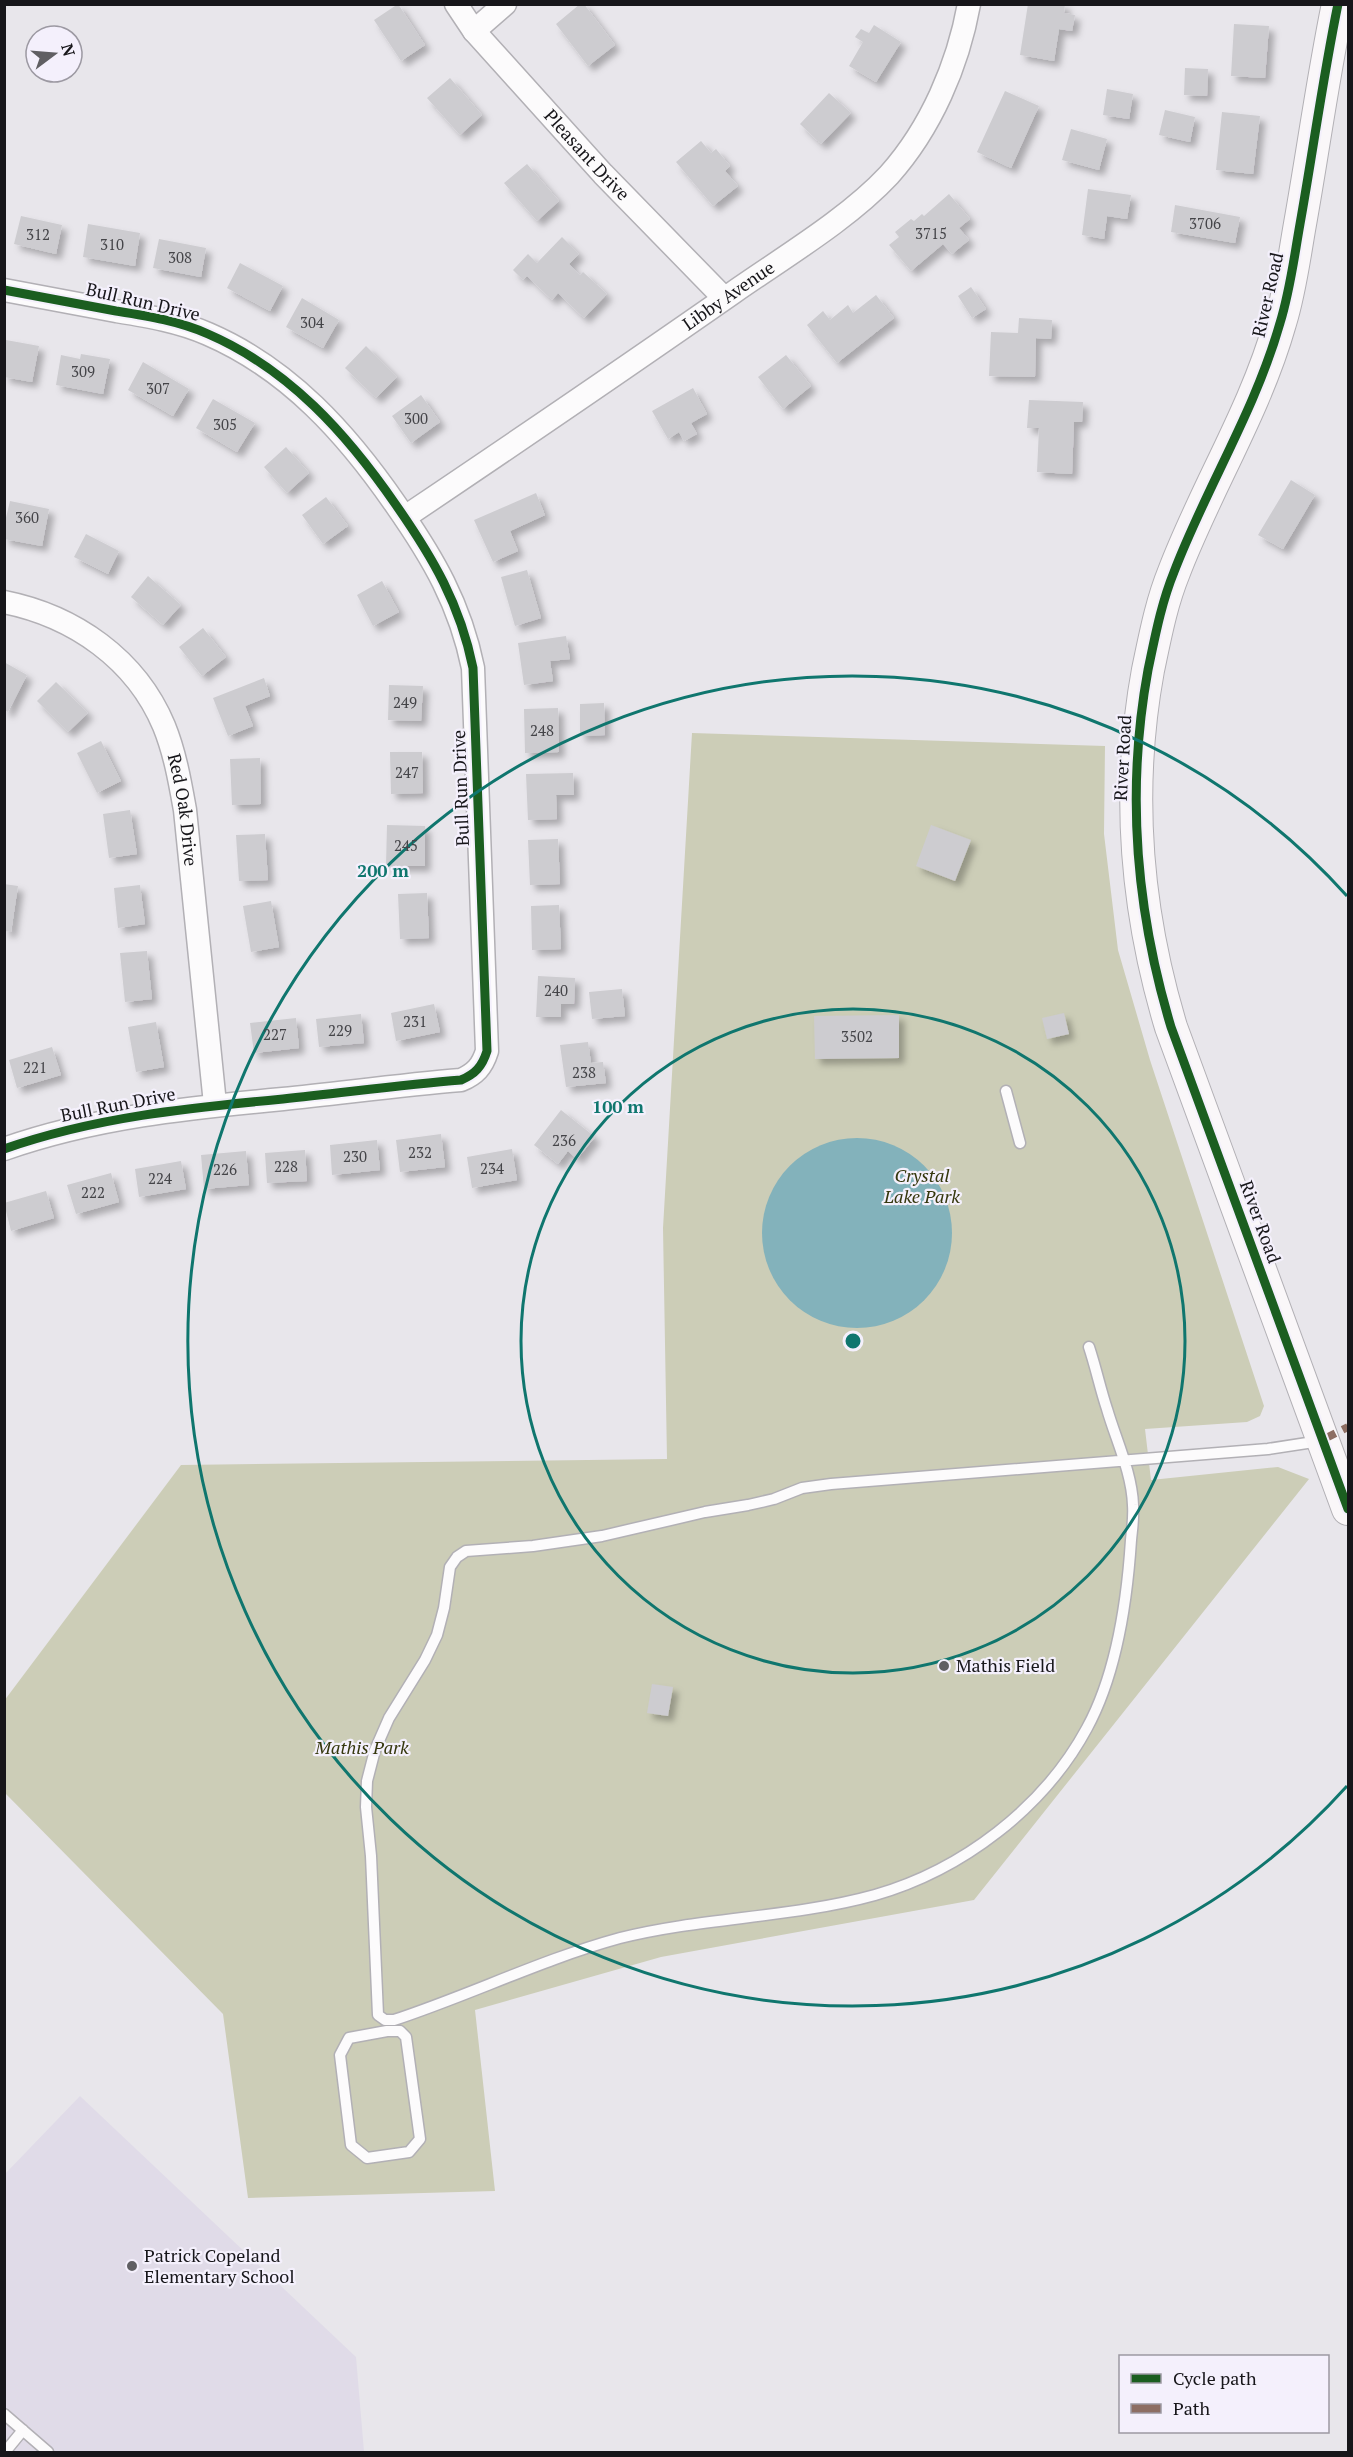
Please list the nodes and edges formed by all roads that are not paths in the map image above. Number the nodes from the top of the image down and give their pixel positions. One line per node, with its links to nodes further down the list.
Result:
1 (456, 4): 5 (street, Pleasant Drive)
2 (505, 4): 5 (street)
3 (969, 4): 8 (street, Libby Avenue)
4 (1338, 4): 6 (street, River Road)
5 (474, 31): 8 (street, Pleasant Drive)
6 (1338, 57): 16 (street, River Road)
7 (4, 290): 9 (street, Bull Run Drive)
8 (724, 298): 9 (street, Libby Avenue)
9 (405, 517): 12 (street, Bull Run Drive)
10 (4, 602): 12 (street, Red Oak Drive)
11 (1006, 1091): 13 (lane)
12 (215, 1104): 14 (street, Bull Run Drive)
13 (1020, 1143)
14 (4, 1149)
15 (1089, 1347): 17 (lane)
16 (1323, 1440): 17 (lane); 18 (street, River Road)
17 (1124, 1460): 19 (lane); 19 (lane)
18 (1348, 1509)
19 (386, 2026): 19 (lane)
20 (4, 2414): 21 (lane)
21 (23, 2430): 22 (lane); 23 (lane)
22 (5, 2452)
23 (48, 2452)

